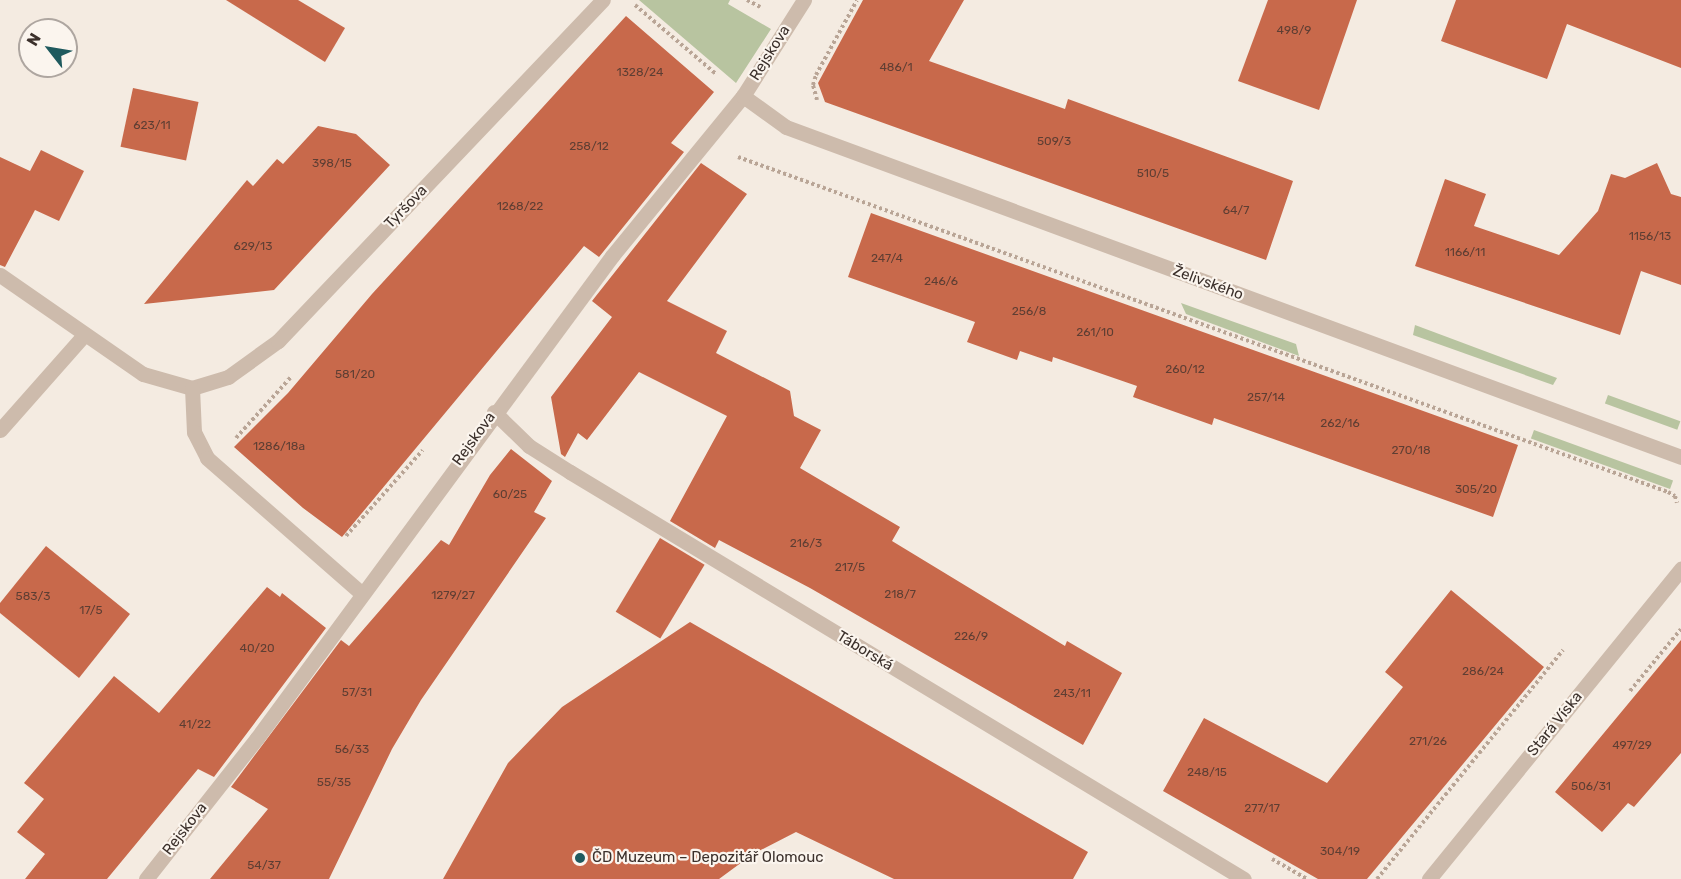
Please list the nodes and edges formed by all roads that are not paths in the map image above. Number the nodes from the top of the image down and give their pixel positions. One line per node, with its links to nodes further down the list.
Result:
1 (603, 0): 6 (street, Tyršova)
2 (804, 0): 3 (street, Rejskova)
3 (743, 96): 7 (street, Rejskova); 9 (street, Želivského)
4 (0, 275): 5 (street)
5 (84, 335): 6 (street); 8 (street)
6 (192, 388): 11 (street)
7 (494, 412): 11 (street, Rejskova); 13 (street, Táborská)
8 (0, 430)
9 (1681, 457)
10 (1681, 569): 14 (street, Stará Víska)
11 (361, 593): 12 (street, Rejskova)
12 (146, 879)
13 (1244, 879)
14 (1429, 879)

